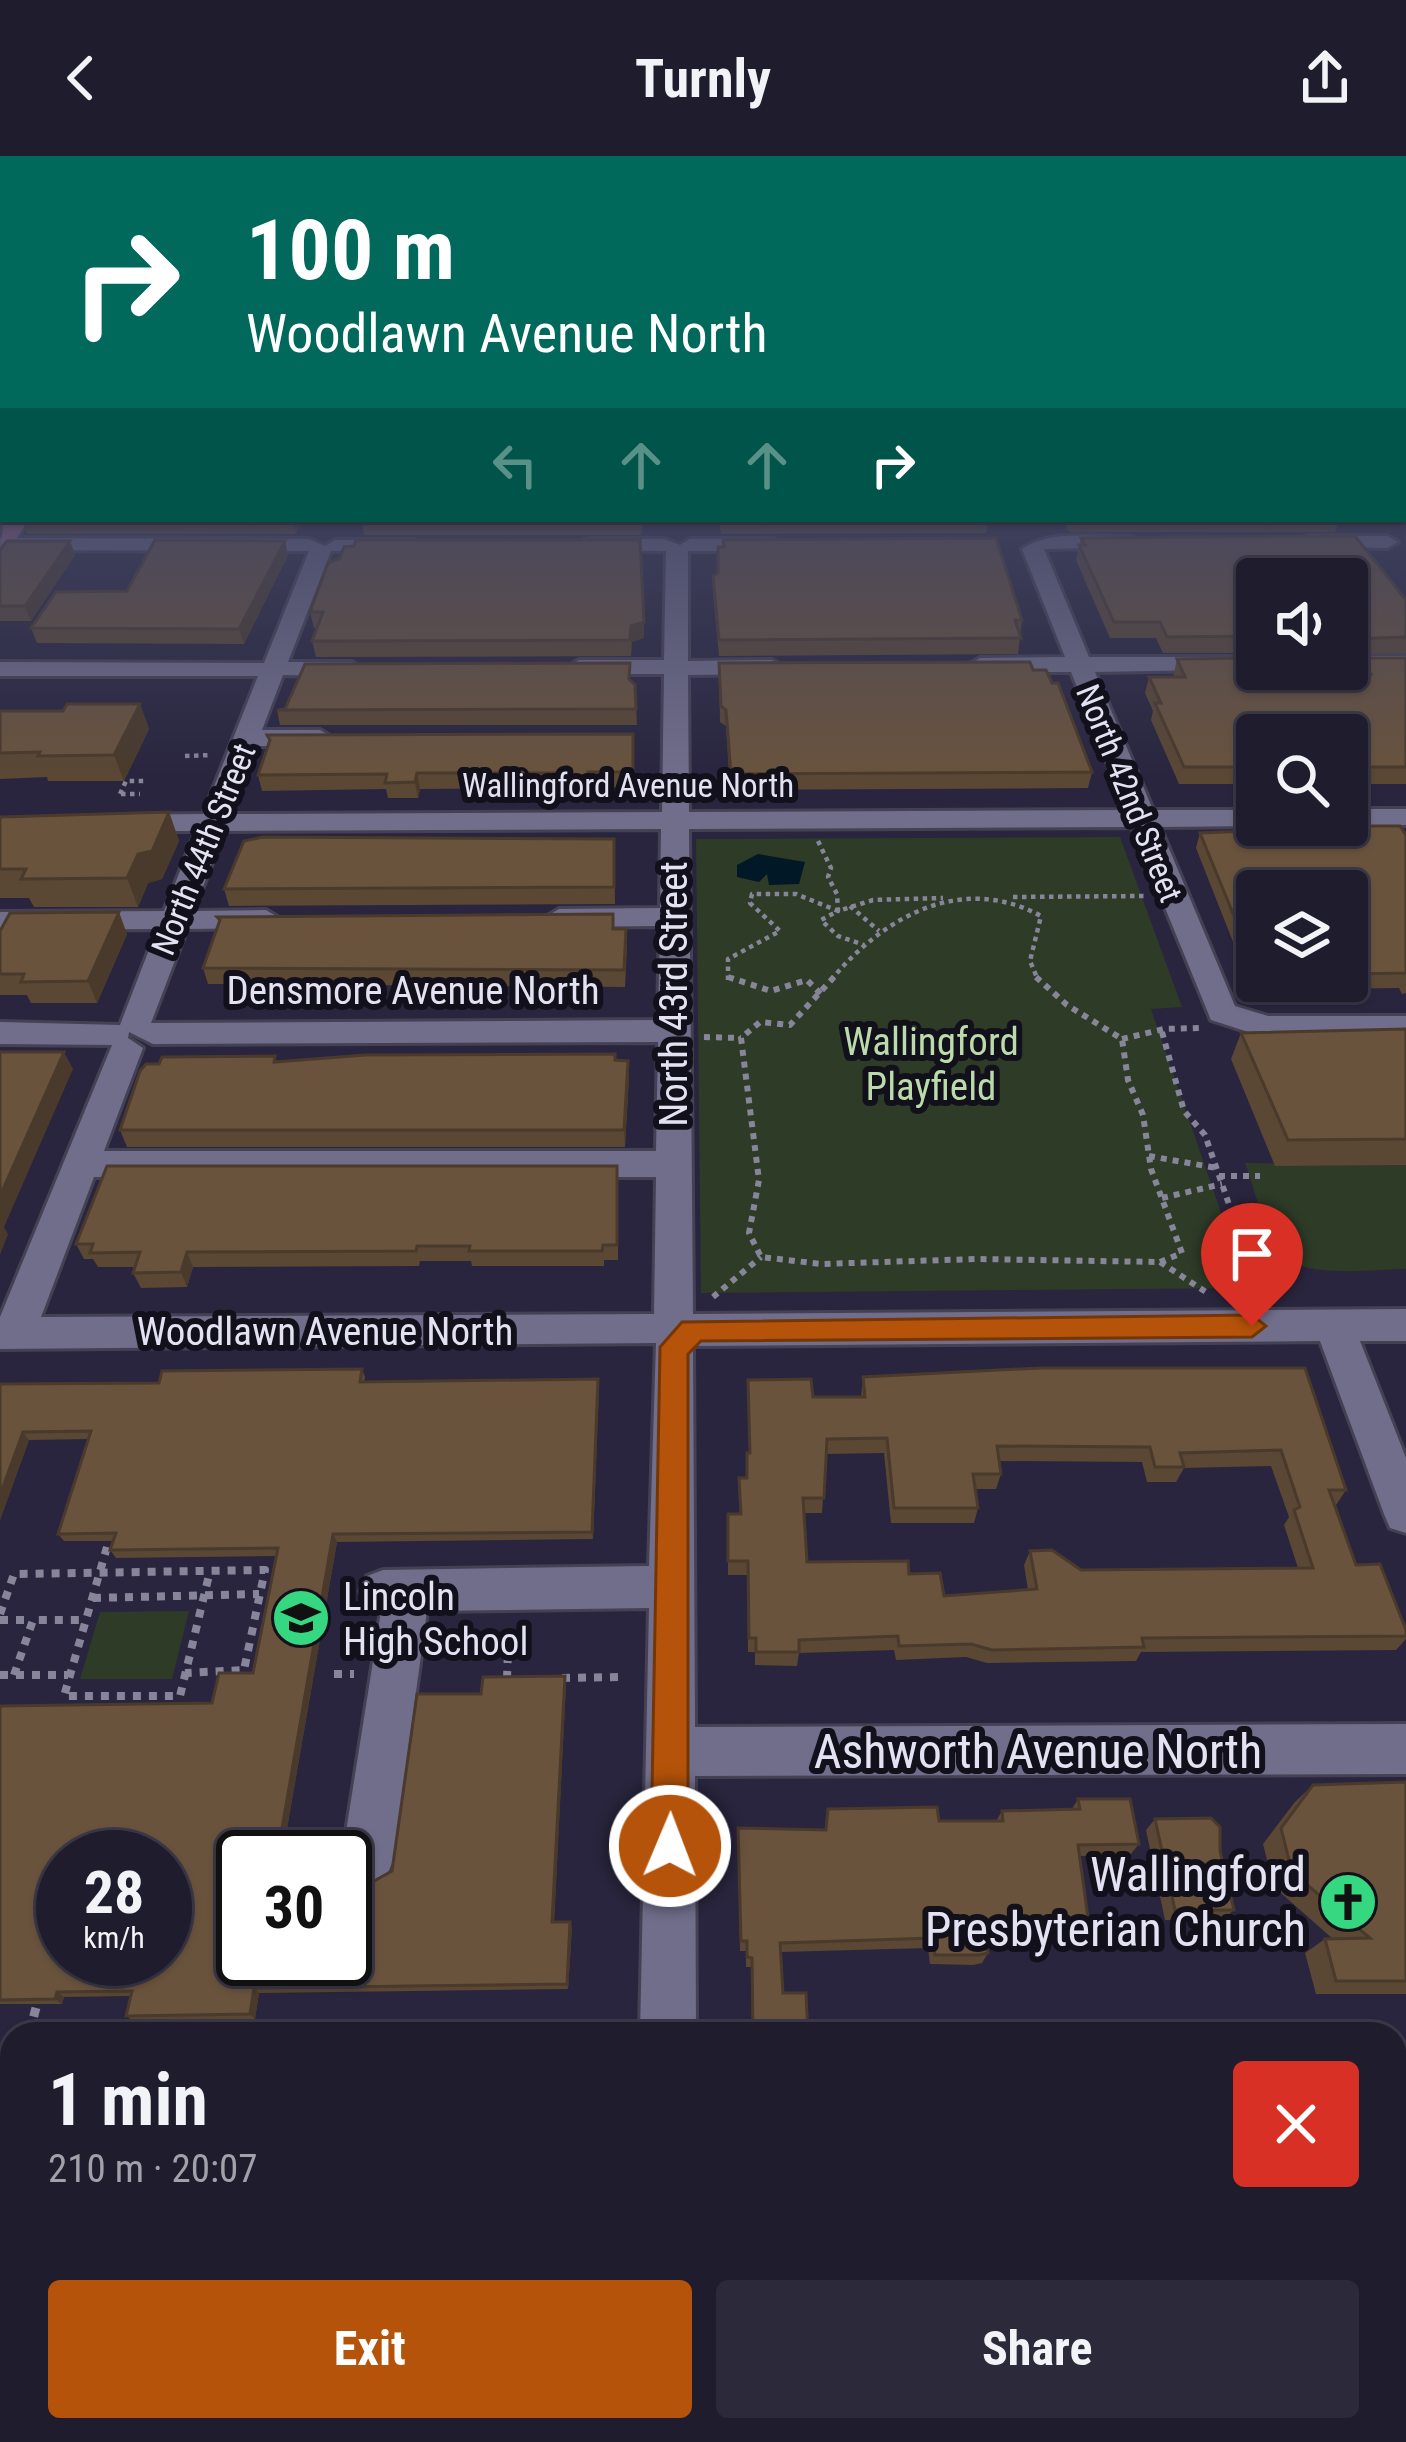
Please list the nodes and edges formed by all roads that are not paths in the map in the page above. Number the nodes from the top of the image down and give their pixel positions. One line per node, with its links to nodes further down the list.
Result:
1 (314, 565): 12 (street, North 44th Street)
2 (678, 565): 9 (street, North 43rd Street)
3 (1038, 565): 6 (street, North 42nd Street)
4 (1368, 663): 5 (street)
5 (1406, 663)
6 (1078, 664): 7 (street); 8 (street); 19 (street, North 42nd Street)
7 (1236, 664)
8 (960, 665)
9 (676, 667): 10 (street); 11 (street); 21 (street, North 43rd Street)
10 (794, 667)
11 (555, 668)
12 (273, 669): 13 (street); 14 (street); 15 (street, North 44th Street)
13 (368, 669)
14 (0, 670)
15 (247, 738): 16 (street); 23 (street, North 44th Street)
16 (338, 738)
17 (1368, 817): 18 (street)
18 (1406, 817)
19 (1139, 818): 20 (street, Wallingford Avenue North); 21 (street, Wallingford Avenue North); 29 (street, North 42nd Street)
20 (1236, 818)
21 (673, 820): 23 (street, Wallingford Avenue North); 24 (street, North 43rd Street)
22 (103, 823): 23 (street, Wallingford Avenue North)
23 (212, 823): 27 (street, North 44th Street)
24 (674, 917): 25 (street); 31 (street, North 43rd Street)
25 (526, 918)
26 (293, 919): 27 (street)
27 (175, 920): 28 (street); 32 (street, North 44th Street)
28 (0, 921)
29 (1406, 1027)
30 (0, 1033): 32 (street, Densmore Avenue North)
31 (688, 1034): 32 (street, Densmore Avenue North); 34 (street, North 43rd Street)
32 (132, 1035): 33 (street, North 44th Street)
33 (83, 1164): 34 (street); 38 (street, North 44th Street)
34 (673, 1164): 35 (street, North 43rd Street)
35 (680, 1324): 37 (street, Woodlawn Avenue North); 38 (street, Woodlawn Avenue North); 40 (street, North 43rd Street)
36 (1406, 1325): 37 (street, Woodlawn Avenue North)
37 (1334, 1327): 39 (street)
38 (8, 1333)
39 (1406, 1514)
40 (672, 1587): 42 (street, North 43rd Street); 43 (street)
41 (1406, 1750): 42 (street, Ashworth Avenue North)
42 (670, 1752): 44 (street, North 43rd Street)
43 (370, 1830)
44 (668, 2022)

